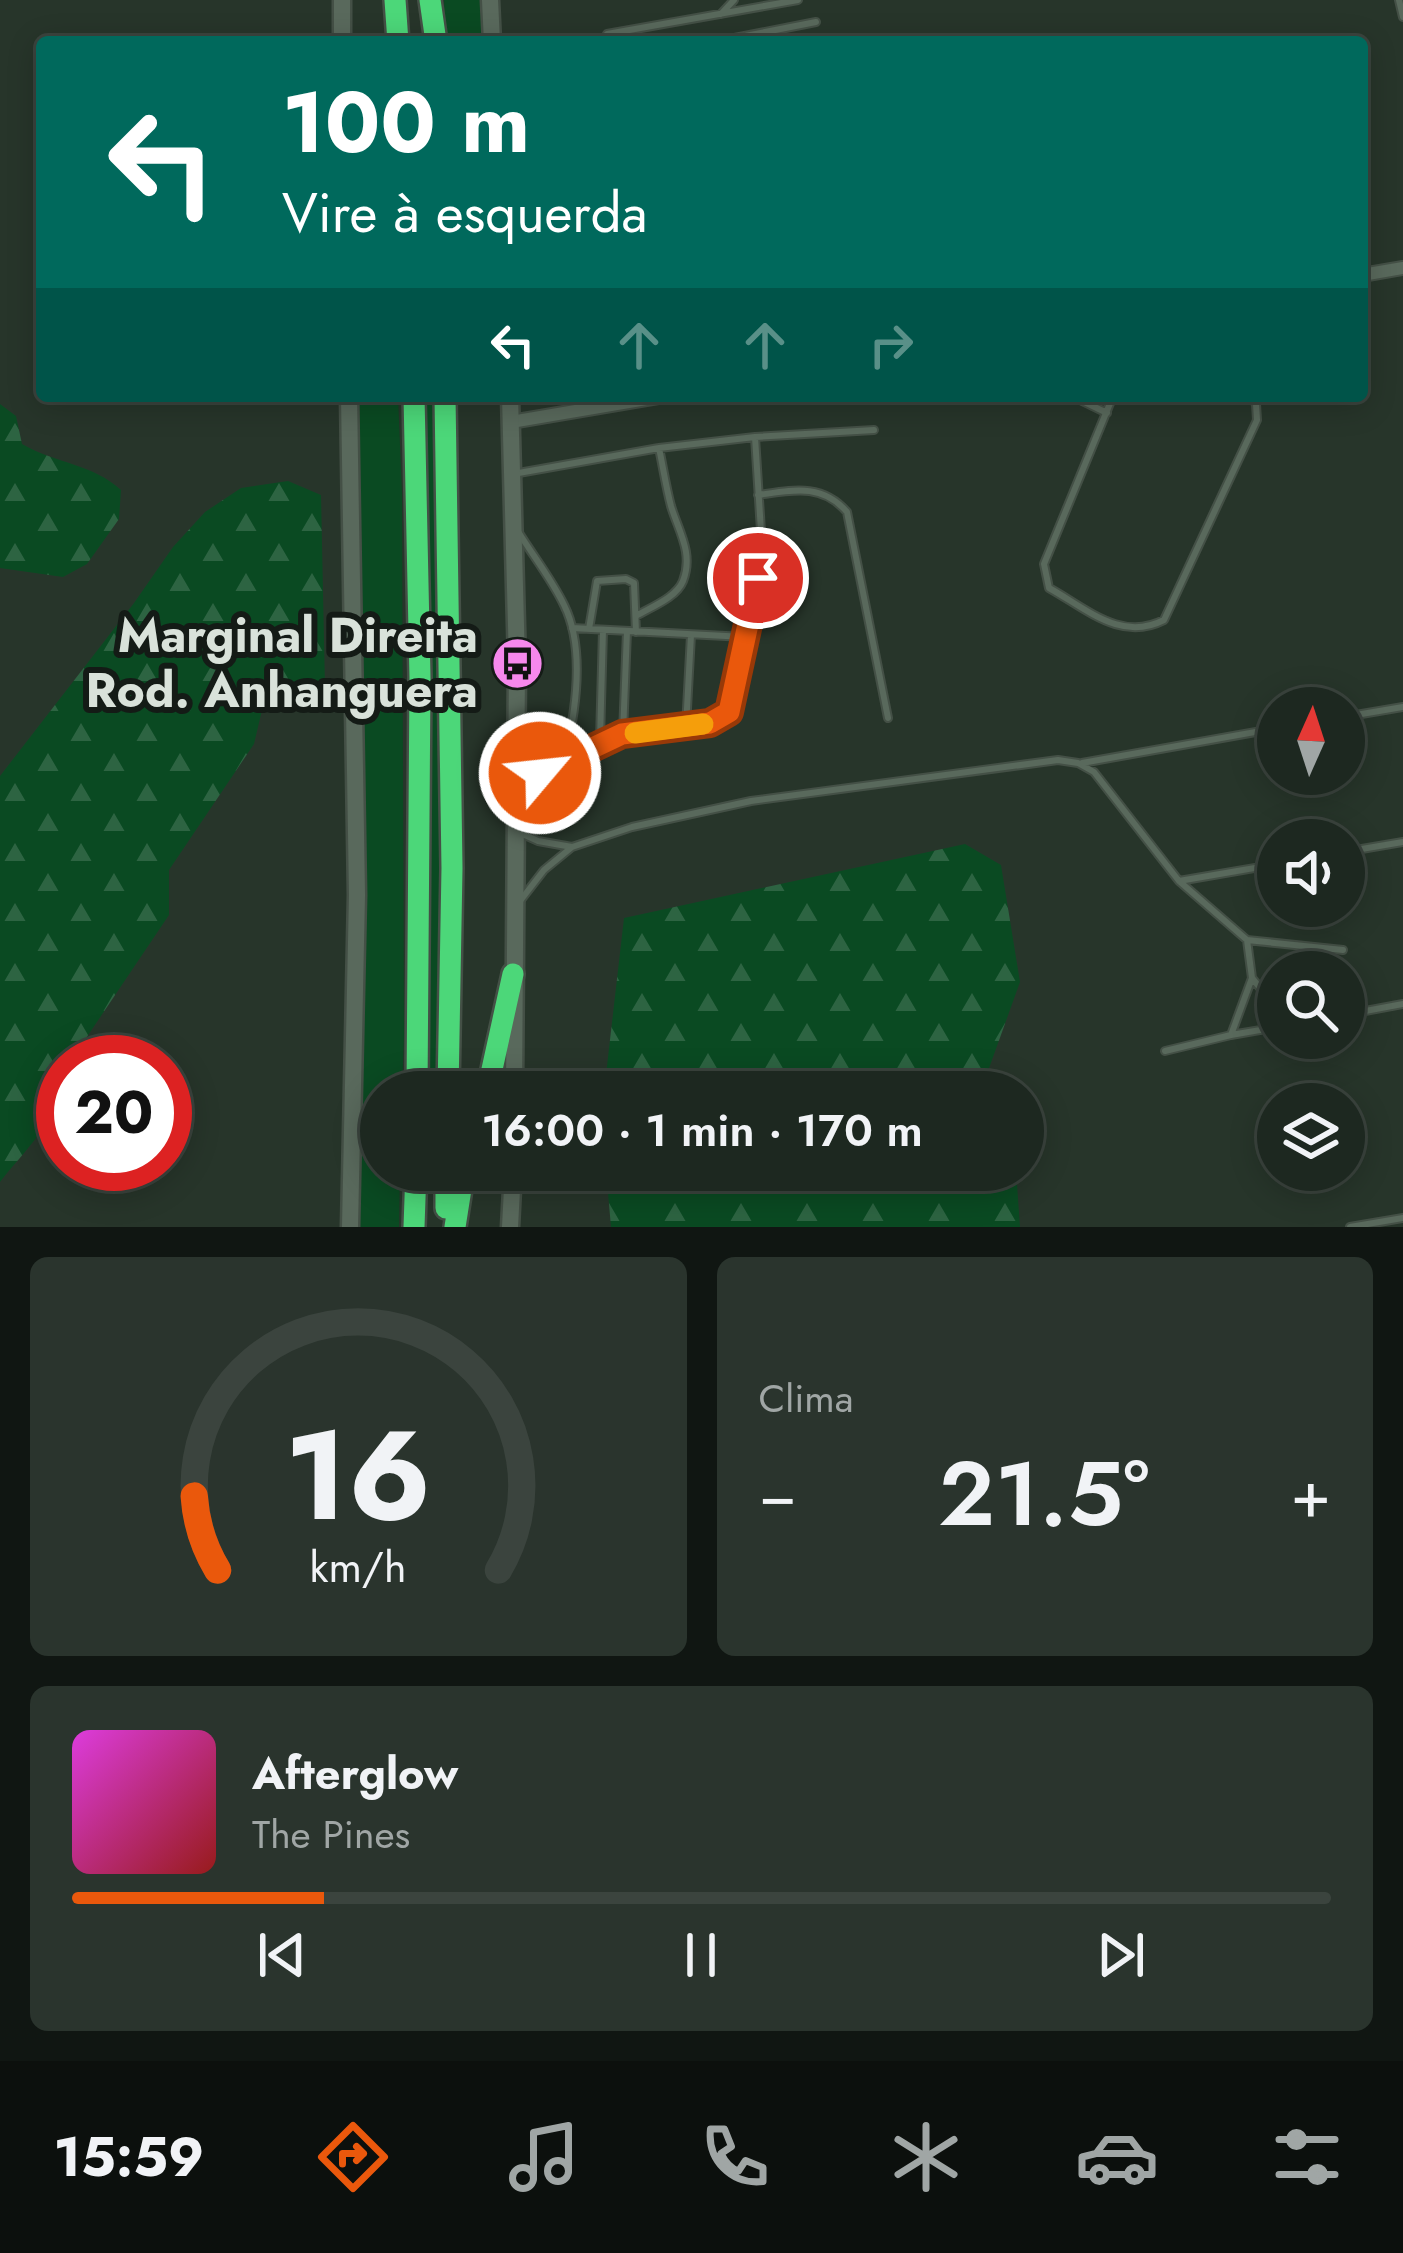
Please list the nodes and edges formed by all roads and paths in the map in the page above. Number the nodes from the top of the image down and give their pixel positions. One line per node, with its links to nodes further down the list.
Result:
1 (342, 0): 13 (street)
2 (395, 0): 14 (highway)
3 (430, 0): 15 (highway)
4 (490, 0): 16 (street)
5 (734, 0): 9 (lane)
6 (798, 0): 8 (lane)
7 (1399, 0): 10 (lane)
8 (777, 2): 9 (lane)
9 (721, 14): 12 (lane)
10 (1403, 17)
11 (816, 22): 17 (lane)
12 (607, 34)
13 (342, 36)
14 (398, 36)
15 (433, 36)
16 (492, 36)
17 (745, 36)
18 (1403, 268): 19 (street)
19 (1368, 274)
20 (349, 402): 81 (street)
21 (414, 402): 72 (highway)
22 (445, 402): 73 (highway)
23 (510, 402): 31 (street)
24 (568, 402): 29 (lane)
25 (628, 402): 29 (street)
26 (1085, 402): 30 (lane)
27 (1111, 402): 30 (lane)
28 (1254, 402): 30 (lane)
29 (568, 412): 31 (street)
30 (1107, 412)
31 (511, 422): 35 (street)
32 (874, 430): 33 (lane)
33 (755, 437): 34 (lane); 36 (lane)
34 (658, 448): 35 (lane); 38 (lane)
35 (513, 474): 37 (street)
36 (758, 494): 44 (lane); 47 (lane)
37 (514, 525): 39 (lane); 54 (street)
38 (636, 616): 40 (lane); 42 (lane)
39 (572, 628): 40 (lane); 52 (lane)
40 (589, 629): 41 (lane)
41 (603, 630): 42 (lane); 51 (lane)
42 (632, 631): 43 (lane); 50 (lane)
43 (691, 634): 44 (lane); 48 (lane)
44 (745, 637): 48 (lane)
45 (1403, 707): 46 (lane)
46 (1365, 713)
47 (888, 718)
48 (686, 727): 50 (lane)
49 (1257, 732): 53 (lane)
50 (622, 734): 51 (lane)
51 (599, 742): 52 (lane)
52 (563, 761): 54 (lane)
53 (1078, 763): 57 (lane); 60 (lane)
54 (516, 785): 55 (street)
55 (516, 831): 57 (lane); 61 (street)
56 (1403, 842): 58 (lane)
57 (572, 847): 61 (lane)
58 (1365, 848)
59 (1257, 868): 60 (lane)
60 (1179, 881): 62 (lane)
61 (514, 909): 64 (street)
62 (1246, 940): 63 (lane); 65 (lane)
63 (1343, 950)
64 (513, 974): 74 (highway); 75 (street)
65 (1252, 978): 66 (lane); 70 (lane)
66 (1257, 984)
67 (1403, 1004): 68 (lane)
68 (1365, 1011)
69 (1257, 1031): 70 (lane)
70 (1232, 1035): 71 (lane)
71 (1165, 1051)
72 (417, 1071)
73 (448, 1071)
74 (492, 1071)
75 (514, 1071)
76 (415, 1191): 82 (highway)
77 (447, 1191): 83 (highway)
78 (459, 1191): 83 (highway)
79 (512, 1191): 84 (street)
80 (1403, 1218): 85 (lane)
81 (350, 1227)
82 (414, 1227)
83 (450, 1227)
84 (510, 1227)
85 (1350, 1227)

